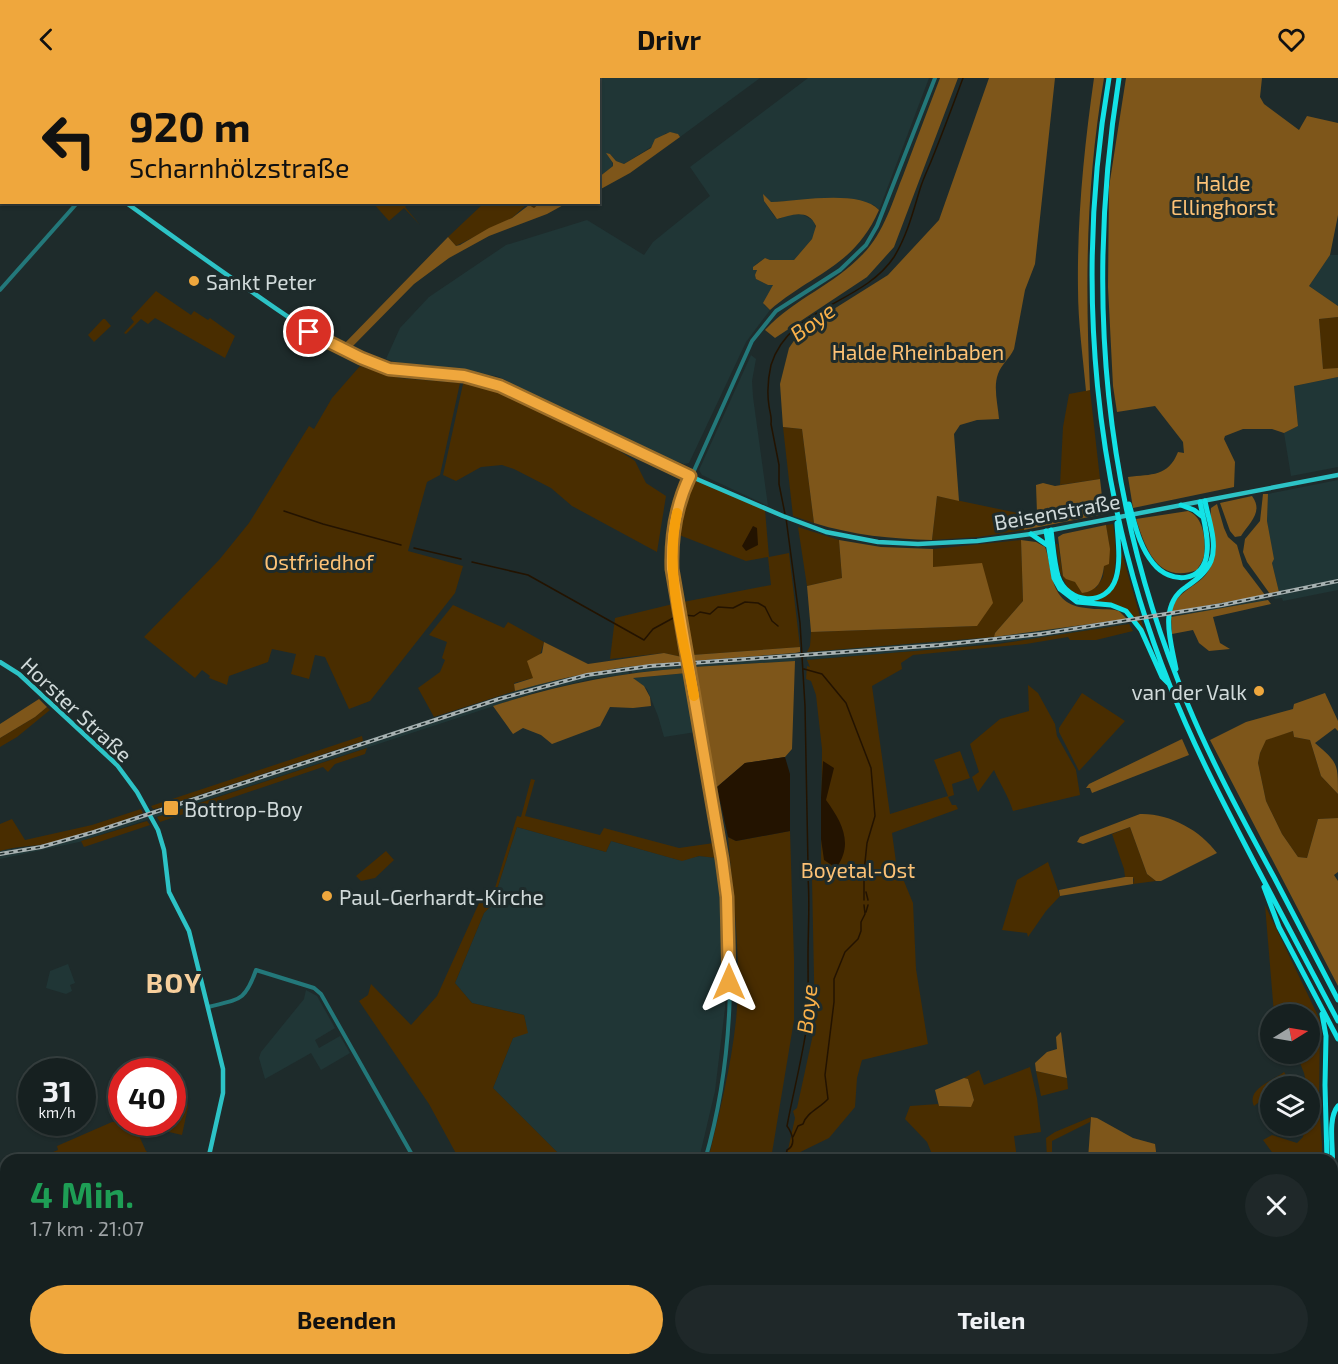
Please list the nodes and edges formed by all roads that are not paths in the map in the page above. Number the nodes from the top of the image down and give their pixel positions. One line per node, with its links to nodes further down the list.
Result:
1 (935, 78): 8 (street)
2 (1109, 78): 12 (highway)
3 (1119, 78): 9 (highway)
4 (76, 204): 6 (street)
5 (128, 204): 8 (main road, Beisenstraße)
6 (0, 290)
7 (1338, 475): 10 (main road, Beisenstraße)
8 (690, 476): 15 (main road, Beisenstraße); 31 (street)
9 (1123, 493): 13 (highway); 18 (highway)
10 (1202, 501): 11 (main road, Beisenstraße); 13 (highway); 18 (highway)
11 (1181, 505): 13 (highway); 14 (main road, Beisenstraße)
12 (1117, 512): 14 (highway); 19 (highway)
13 (1203, 517)
14 (1048, 531): 15 (main road, Beisenstraße); 16 (highway)
15 (1031, 534): 16 (highway)
16 (1048, 545): 19 (highway)
17 (0, 662): 25 (main road, Horster Straße)
18 (1178, 680): 21 (highway)
19 (1169, 684): 20 (highway)
20 (1259, 871): 24 (highway); 26 (highway)
21 (1329, 983): 22 (highway); 23 (highway)
22 (1338, 992)
23 (1338, 1000)
24 (1318, 1001): 27 (highway); 32 (highway)
25 (208, 1007): 29 (main road, Horster Straße); 30 (street)
26 (1338, 1021)
27 (1338, 1038)
28 (1338, 1106): 33 (highway)
29 (210, 1154)
30 (412, 1154)
31 (706, 1154)
32 (1327, 1154)
33 (1332, 1154)

